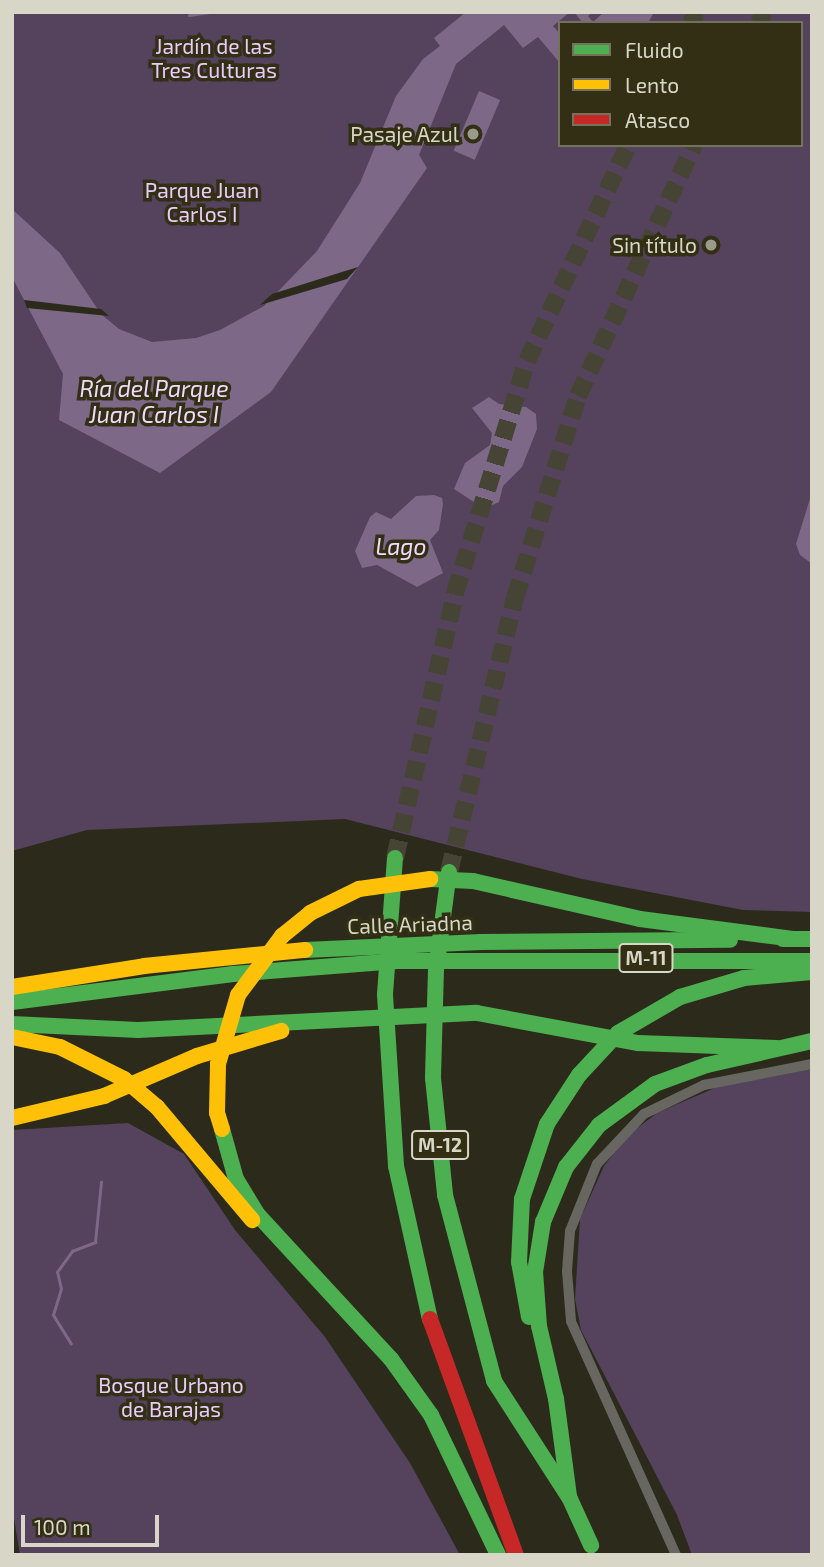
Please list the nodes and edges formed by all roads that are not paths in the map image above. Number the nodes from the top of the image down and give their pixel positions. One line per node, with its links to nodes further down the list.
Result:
1 (395, 858): 21 (highway, M-12)
2 (449, 872): 18 (highway, M-12)
3 (793, 939): 4 (highway, Calle Ariadna / M-11); 7 (highway, Calle Ariadna / M-11); 16 (highway)
4 (812, 939)
5 (812, 961): 8 (highway, Calle Ariadna / M-11)
6 (812, 972): 17 (highway)
7 (12, 987)
8 (12, 1002)
9 (338, 1021): 10 (highway); 13 (highway); 15 (highway)
10 (12, 1024)
11 (12, 1037): 16 (highway)
12 (812, 1041): 13 (highway)
13 (777, 1048): 17 (highway)
14 (812, 1064): 22 (street)
15 (12, 1118)
16 (345, 1310): 20 (highway)
17 (543, 1353): 18 (highway)
18 (570, 1499): 19 (highway, M-12)
19 (591, 1545)
20 (498, 1555)
21 (516, 1555)
22 (676, 1555)

